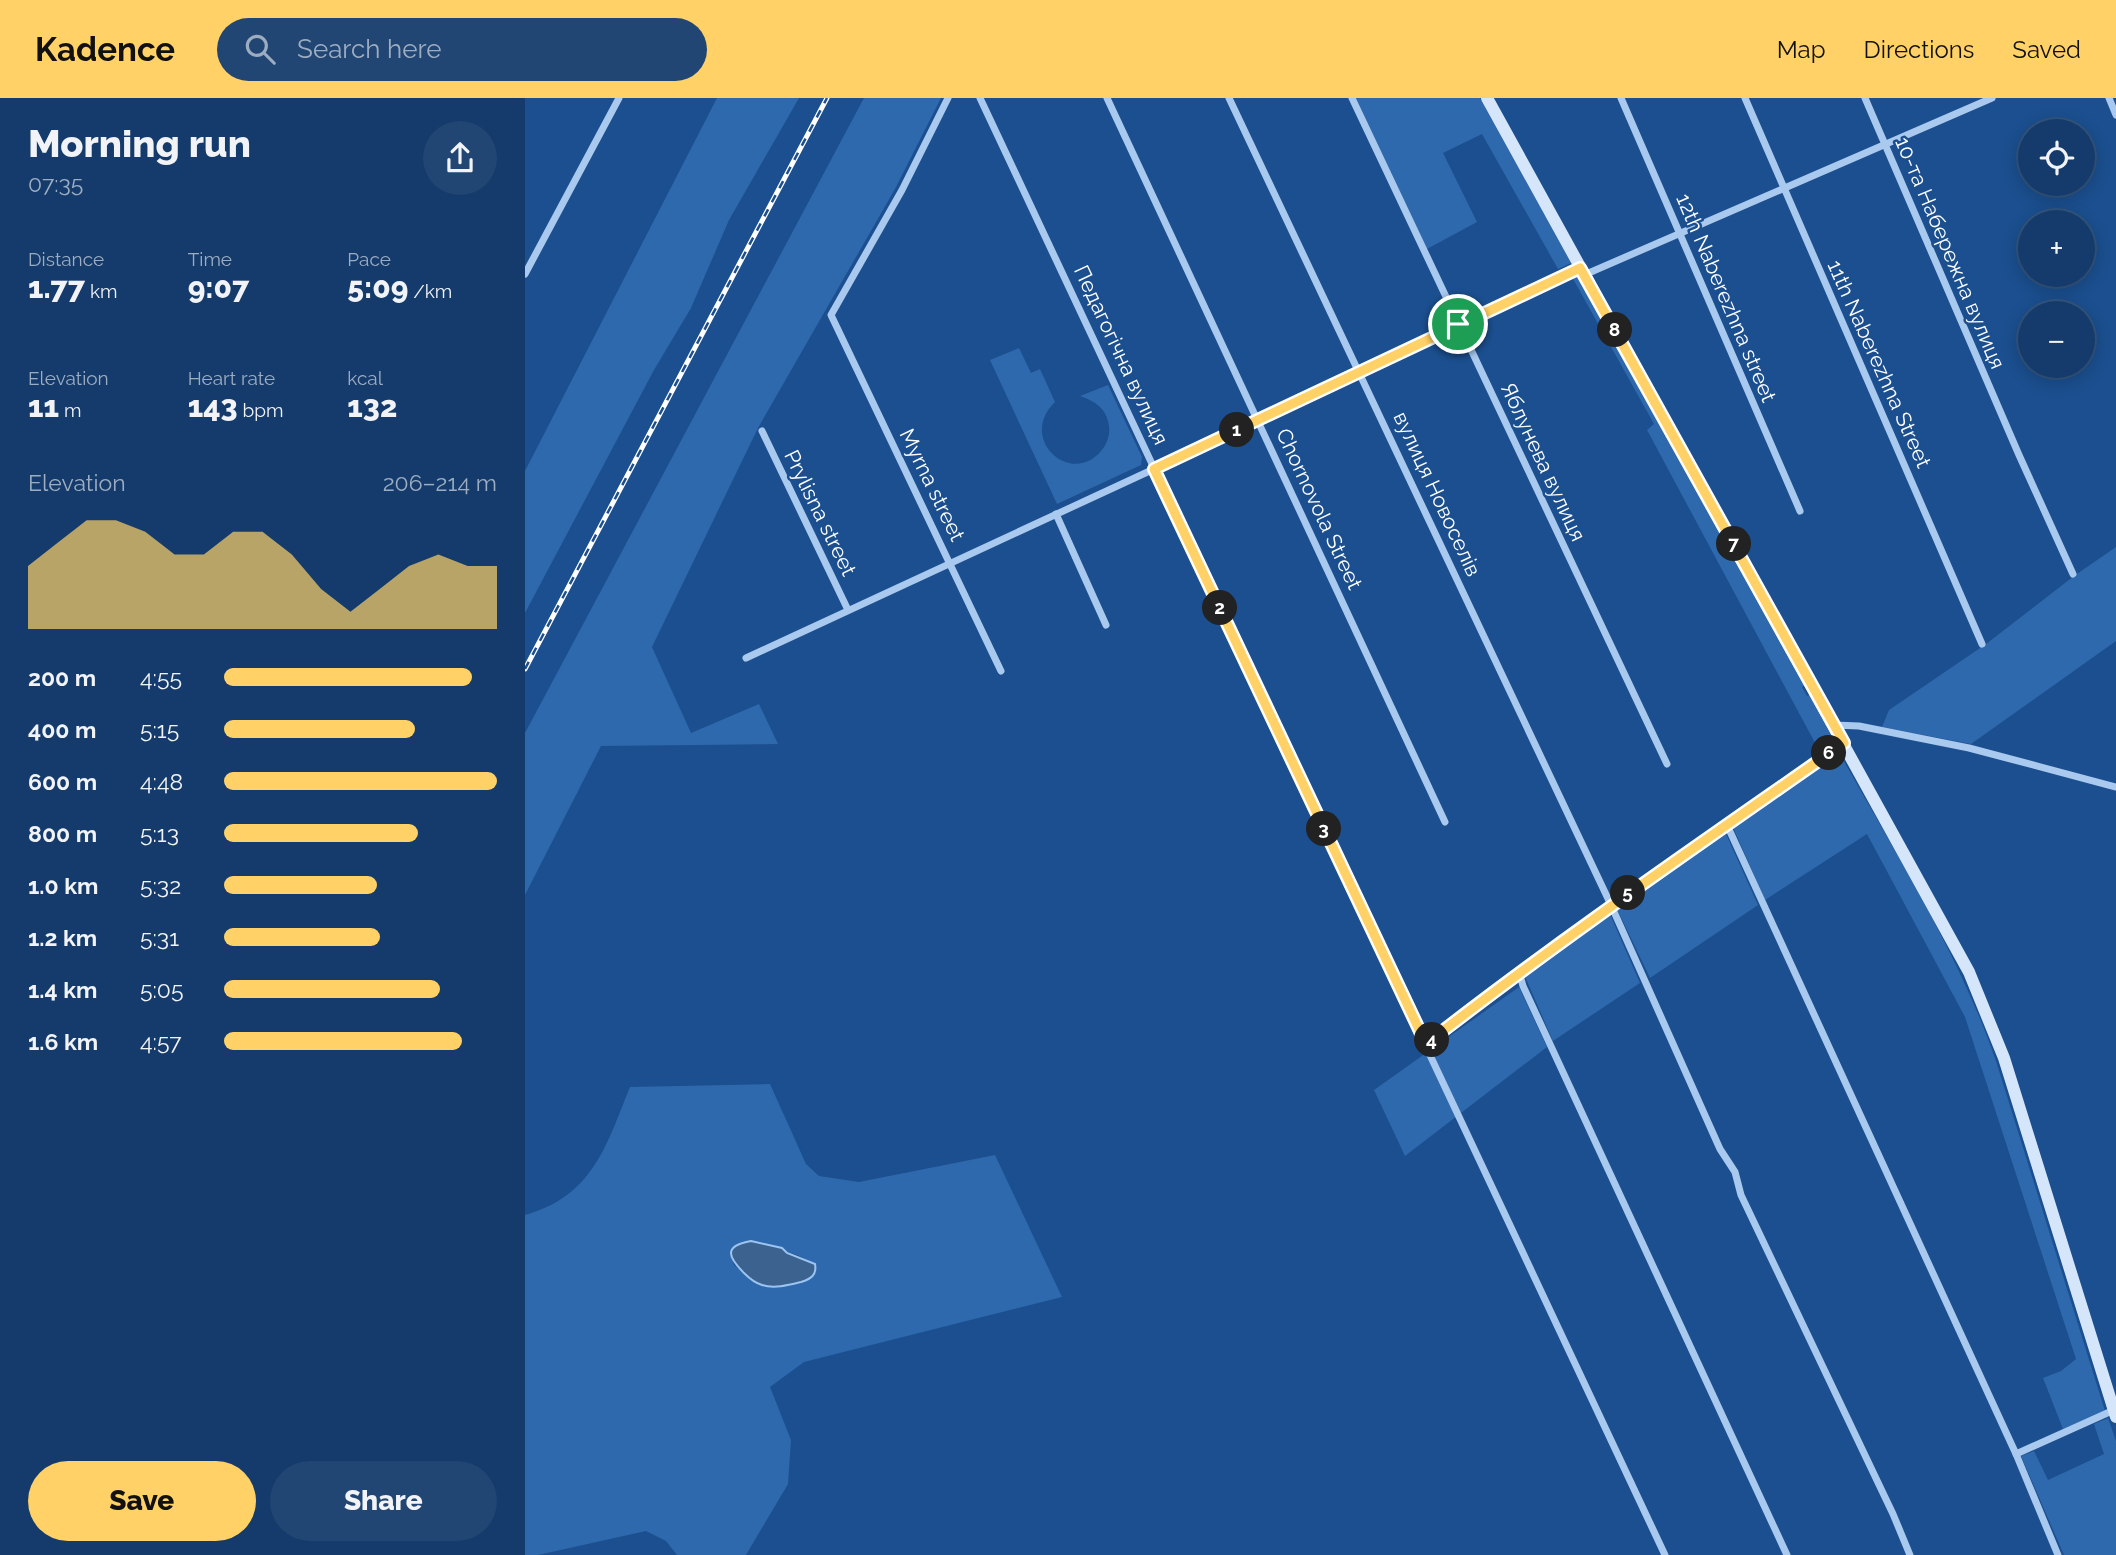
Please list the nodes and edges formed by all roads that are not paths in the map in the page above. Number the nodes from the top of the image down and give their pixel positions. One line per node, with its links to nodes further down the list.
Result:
1 (619, 98): 18 (street)
2 (948, 98): 26 (street, Myrna street)
3 (980, 98): 23 (street, Педагогічна вулиця)
4 (1107, 98): 21 (street, Chornovola Street)
5 (1229, 98): 20 (street, вулиця Новоселів)
6 (1352, 98): 19 (street, Яблунева вулиця)
7 (1487, 98): 17 (street)
8 (1621, 98): 16 (street, 12th Naberezhna street)
9 (1745, 98): 15 (street, 11th Naberezhna Street)
10 (1865, 98): 14 (street, 10-та Набережна вулиця)
11 (1990, 98): 14 (street)
12 (2109, 98): 13 (street)
13 (2116, 115)
14 (1885, 145): 15 (street); 27 (street, 10-та Набережна вулиця)
15 (1784, 189): 16 (street); 30 (street, 11th Naberezhna Street)
16 (1679, 233): 17 (street); 24 (street, 12th Naberezhna street)
17 (1582, 272): 19 (street); 33 (street)
18 (525, 274)
19 (1458, 324): 20 (street); 35 (street, Яблунева вулиця)
20 (1358, 372): 21 (street); 39 (street, вулиця Новоселів)
21 (1258, 420): 23 (street); 37 (street, Chornovola Street)
22 (762, 431): 28 (street, Prylisna street)
23 (1154, 469): 25 (street); 41 (street, Педагогічна вулиця)
24 (1800, 511)
25 (1056, 514): 26 (street); 29 (street)
26 (950, 562): 28 (street); 32 (street, Myrna street)
27 (2073, 574)
28 (848, 610): 31 (street)
29 (1106, 625)
30 (1982, 644)
31 (746, 658)
32 (1001, 671)
33 (1834, 725): 34 (street); 36 (street)
34 (1844, 743): 38 (street); 42 (street)
35 (1667, 764)
36 (2116, 787)
37 (1445, 821)
38 (1727, 825): 39 (street); 43 (street)
39 (1611, 905): 40 (street); 46 (street, вулиця Новоселів)
40 (1519, 972): 41 (street); 45 (street)
41 (1426, 1044): 44 (street, Педагогічна вулиця)
42 (2115, 1413): 43 (street)
43 (2016, 1454): 47 (street)
44 (1665, 1555)
45 (1787, 1555)
46 (1910, 1555)
47 (2058, 1555)

